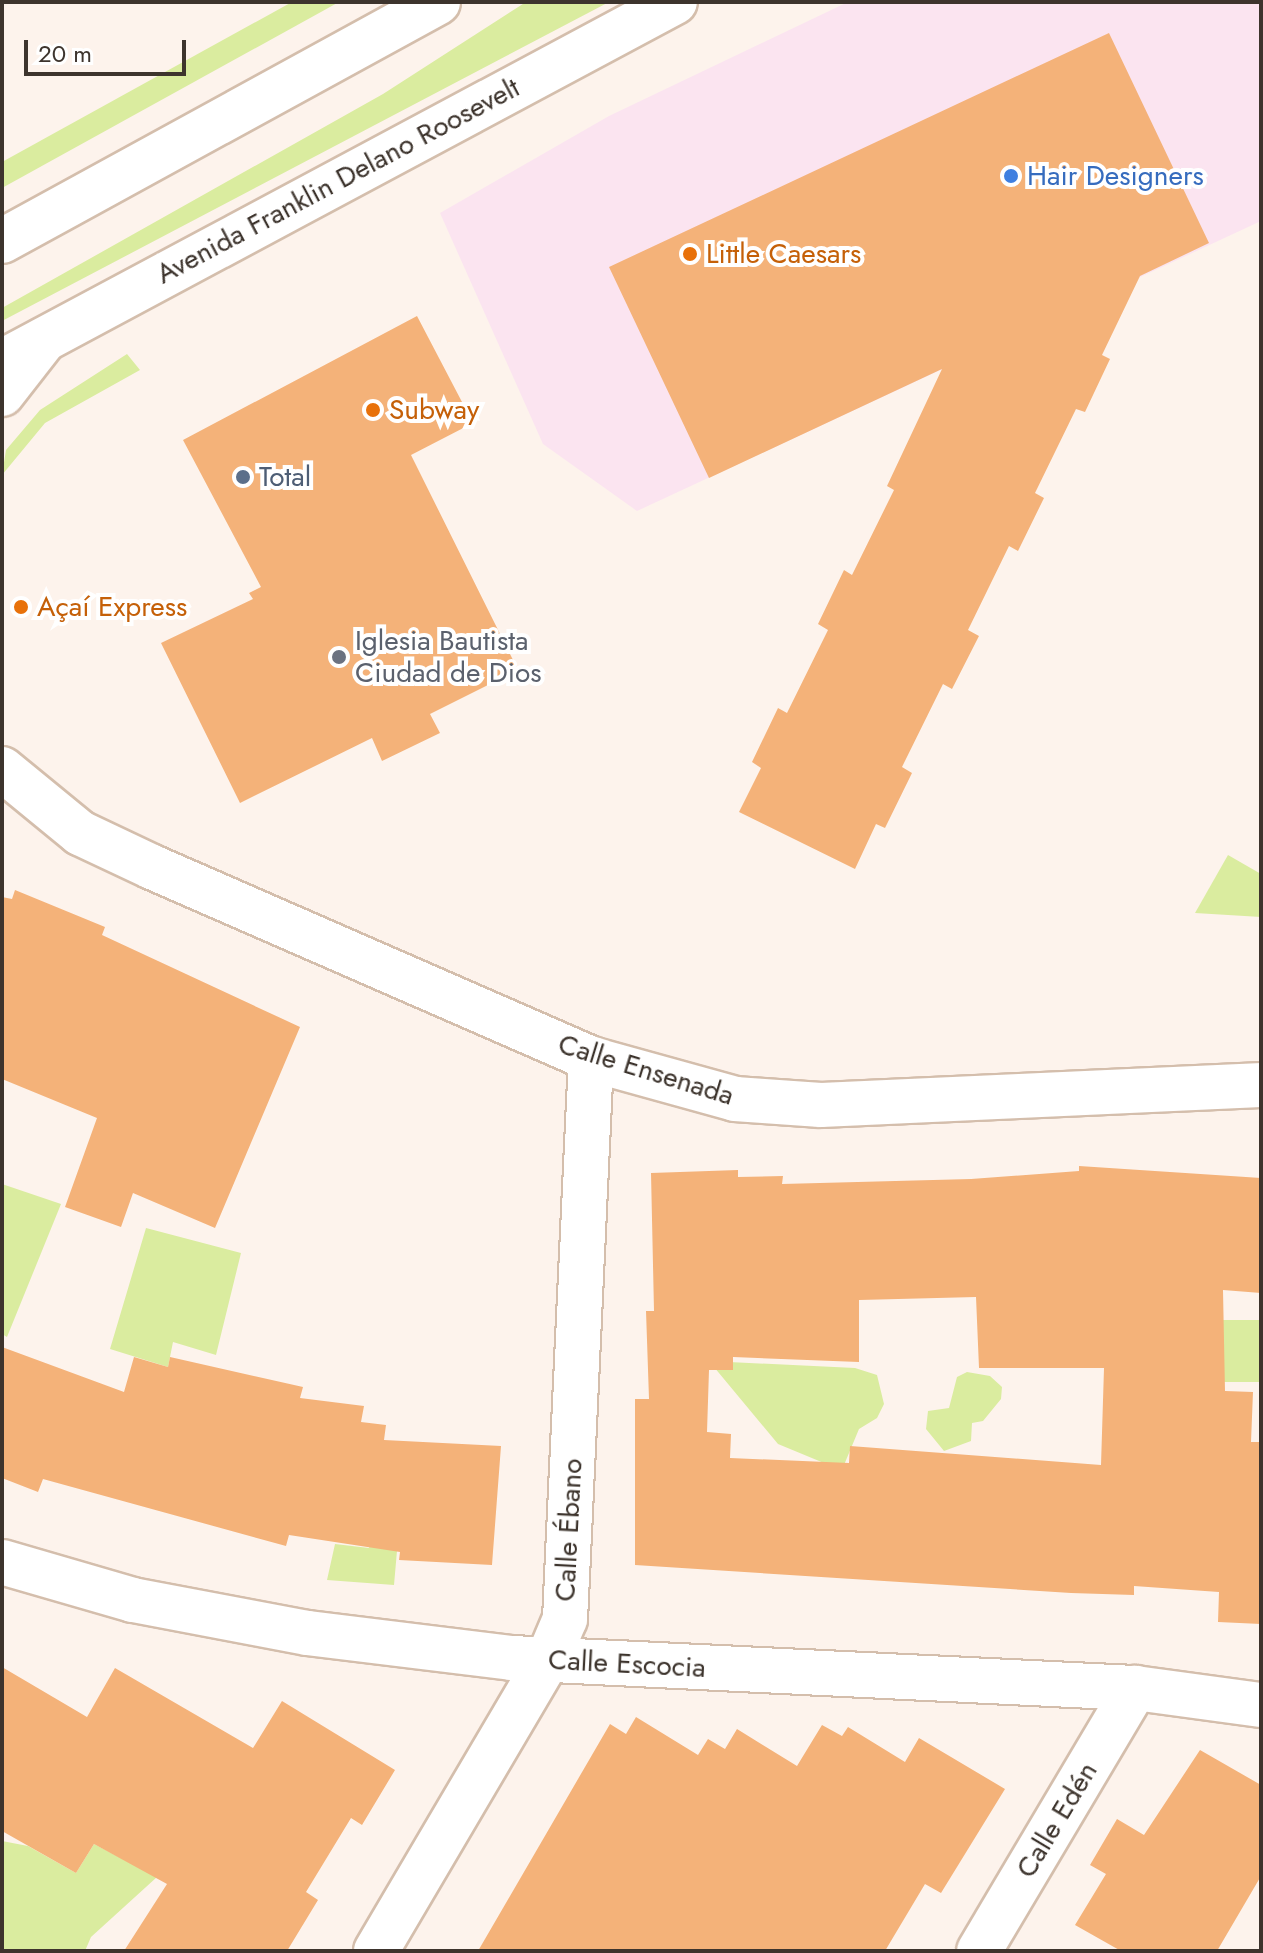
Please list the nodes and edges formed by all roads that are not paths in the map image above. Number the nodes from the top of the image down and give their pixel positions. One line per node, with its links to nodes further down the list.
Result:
1 (438, 2): 3 (street)
2 (675, 2): 4 (street, Avenida Franklin Delano Roosevelt)
3 (2, 241)
4 (44, 340): 5 (street, Avenida Franklin Delano Roosevelt); 6 (street)
5 (2, 362)
6 (2, 394)
7 (2, 757): 10 (street)
8 (2, 769): 10 (street, Calle Ensenada)
9 (2, 811): 10 (street)
10 (80, 833): 11 (street, Calle Ensenada)
11 (591, 1059): 12 (street, Calle Ensenada); 14 (street, Calle Ébano)
12 (1261, 1085)
13 (2, 1562): 14 (street, Calle Escocia)
14 (548, 1659): 15 (street, Calle Escocia); 17 (street, Calle Ébano)
15 (1135, 1688): 16 (street, Calle Escocia); 18 (street, Calle Edén)
16 (1261, 1705)
17 (376, 1951)
18 (979, 1951)

